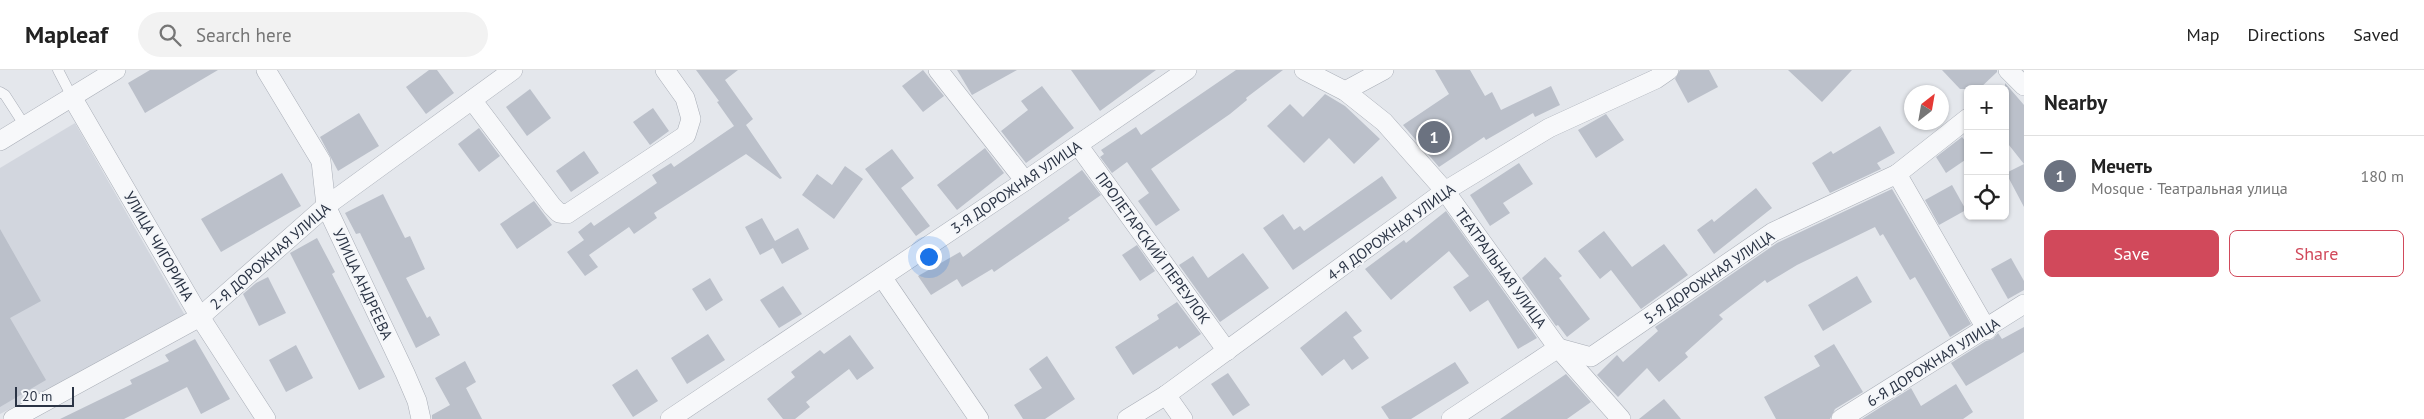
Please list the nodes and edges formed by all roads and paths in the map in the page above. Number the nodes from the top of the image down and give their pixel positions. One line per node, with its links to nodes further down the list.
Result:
1 (58, 70): 13 (lane)
2 (116, 70): 13 (street)
3 (266, 70): 22 (street, УЛИЦА АНДРЕЕВА)
4 (513, 70): 14 (street, 2-Я ДОРОЖНАЯ УЛИЦА)
5 (666, 70): 14 (street)
6 (938, 70): 20 (street)
7 (1187, 70): 18 (street, 3-Я ДОРОЖНАЯ УЛИЦА)
8 (1304, 70): 12 (street, ТЕАТРАЛЬНАЯ УЛИЦА)
9 (1384, 70): 12 (street)
10 (1669, 70): 21 (street, 4-Я ДОРОЖНАЯ УЛИЦА)
11 (0, 92): 16 (lane)
12 (1345, 92): 21 (street, ТЕАТРАЛЬНАЯ УЛИЦА)
13 (72, 97): 16 (street); 25 (street, УЛИЦА ЧИГОРИНА)
14 (472, 100): 22 (street, 2-Я ДОРОЖНАЯ УЛИЦА)
15 (1964, 121): 19 (street, 5-Я ДОРОЖНАЯ УЛИЦА)
16 (25, 126): 17 (street)
17 (0, 141)
18 (1078, 145): 20 (street, 3-Я ДОРОЖНАЯ УЛИЦА); 28 (street, ПРОЛЕТАРСКИЙ ПЕРЕУЛОК)
19 (1897, 174): 26 (street); 27 (street, 5-Я ДОРОЖНАЯ УЛИЦА)
20 (1025, 181): 23 (street, 3-Я ДОРОЖНАЯ УЛИЦА)
21 (1445, 191): 27 (street, ТЕАТРАЛЬНАЯ УЛИЦА); 28 (street, 4-Я ДОРОЖНАЯ УЛИЦА)
22 (326, 206): 25 (street, 2-Я ДОРОЖНАЯ УЛИЦА); 32 (street, УЛИЦА АНДРЕЕВА)
23 (882, 277): 33 (street, 3-Я ДОРОЖНАЯ УЛИЦА); 34 (street)
24 (2024, 304): 26 (street, 6-Я ДОРОЖНАЯ УЛИЦА)
25 (200, 317): 30 (street, 2-Я ДОРОЖНАЯ УЛИЦА); 31 (street, УЛИЦА ЧИГОРИНА)
26 (1987, 330): 39 (street, 6-Я ДОРОЖНАЯ УЛИЦА)
27 (1558, 348): 37 (street); 38 (street, ТЕАТРАЛЬНАЯ УЛИЦА)
28 (1227, 350): 29 (street, 4-Я ДОРОЖНАЯ УЛИЦА)
29 (1166, 395): 35 (street, 4-Я ДОРОЖНАЯ УЛИЦА); 36 (street)
30 (13, 419)
31 (266, 419)
32 (421, 419)
33 (670, 419)
34 (979, 419)
35 (1127, 419)
36 (1183, 419)
37 (1451, 419)
38 (1621, 419)
39 (1841, 419)

